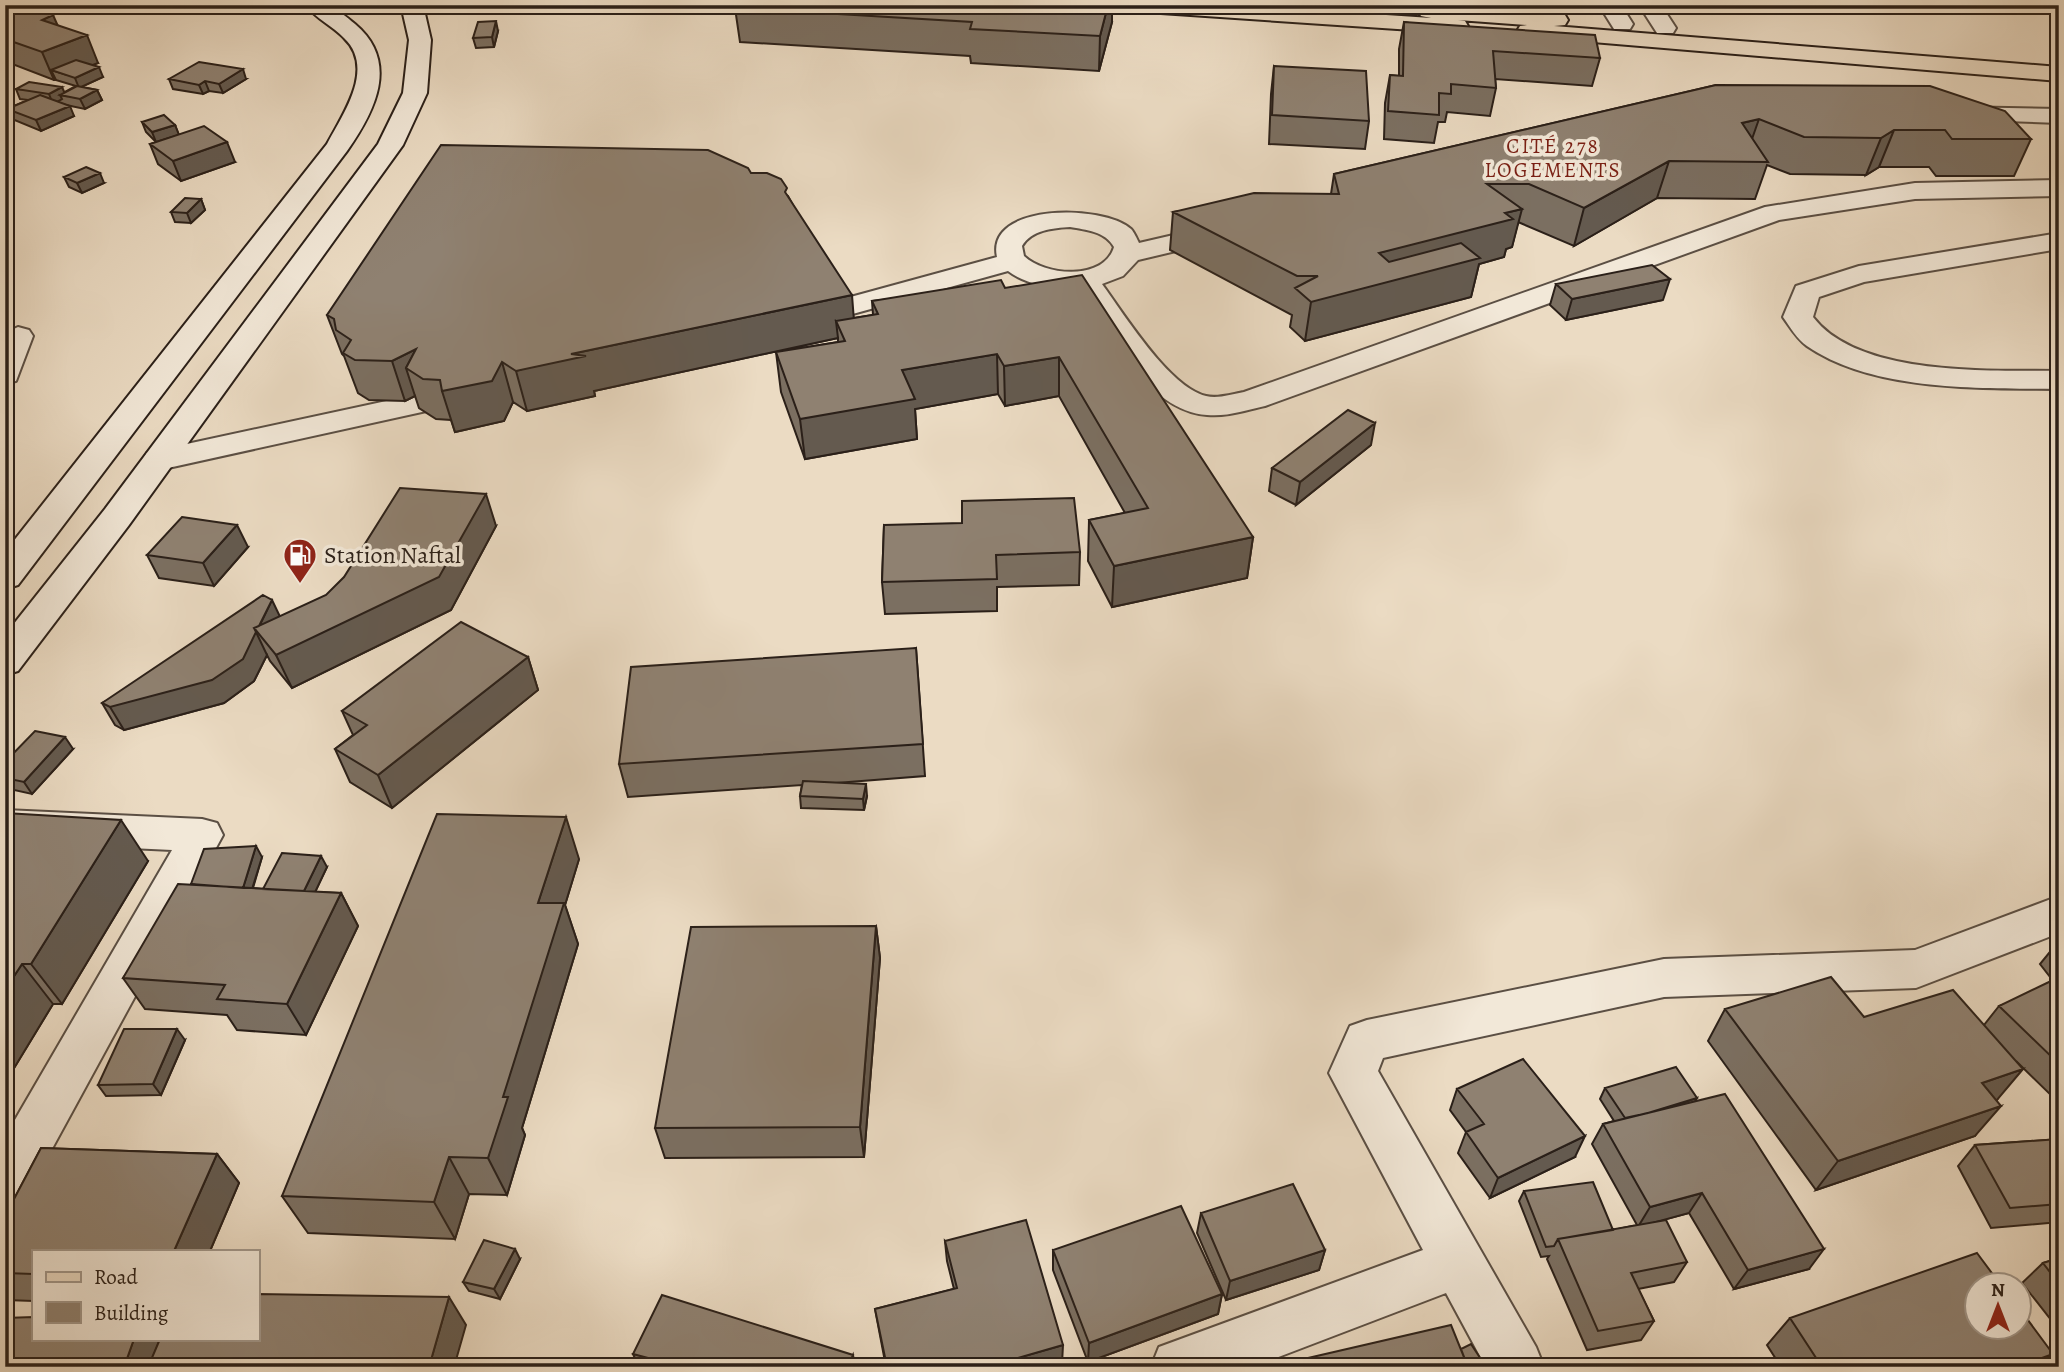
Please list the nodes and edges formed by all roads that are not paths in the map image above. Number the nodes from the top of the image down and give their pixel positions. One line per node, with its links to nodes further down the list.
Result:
1 (317, 5): 24 (street)
2 (412, 5): 23 (street)
3 (1131, 5): 9 (main road)
4 (1343, 5): 6 (main road)
5 (1650, 5): 7 (street)
6 (1616, 15): 7 (main road)
7 (1665, 28): 8 (main road)
8 (2059, 57)
9 (2059, 74)
10 (1938, 113): 11 (street)
11 (2059, 116)
12 (2059, 188): 17 (street)
13 (1249, 225): 15 (street)
14 (2059, 241): 21 (street)
15 (1128, 254): 16 (street); 17 (street)
16 (1013, 261): 17 (street); 18 (street)
17 (1085, 279)
18 (771, 326)
19 (18, 336): 20 (street)
20 (5, 374)
21 (2059, 380)
22 (499, 386): 23 (street)
23 (159, 460): 25 (street)
24 (5, 577)
25 (5, 662)
26 (5, 826): 28 (street)
27 (2053, 925): 29 (street)
28 (5, 1185)
29 (1458, 1263): 30 (street); 31 (street)
30 (1179, 1367)
31 (1516, 1367)

